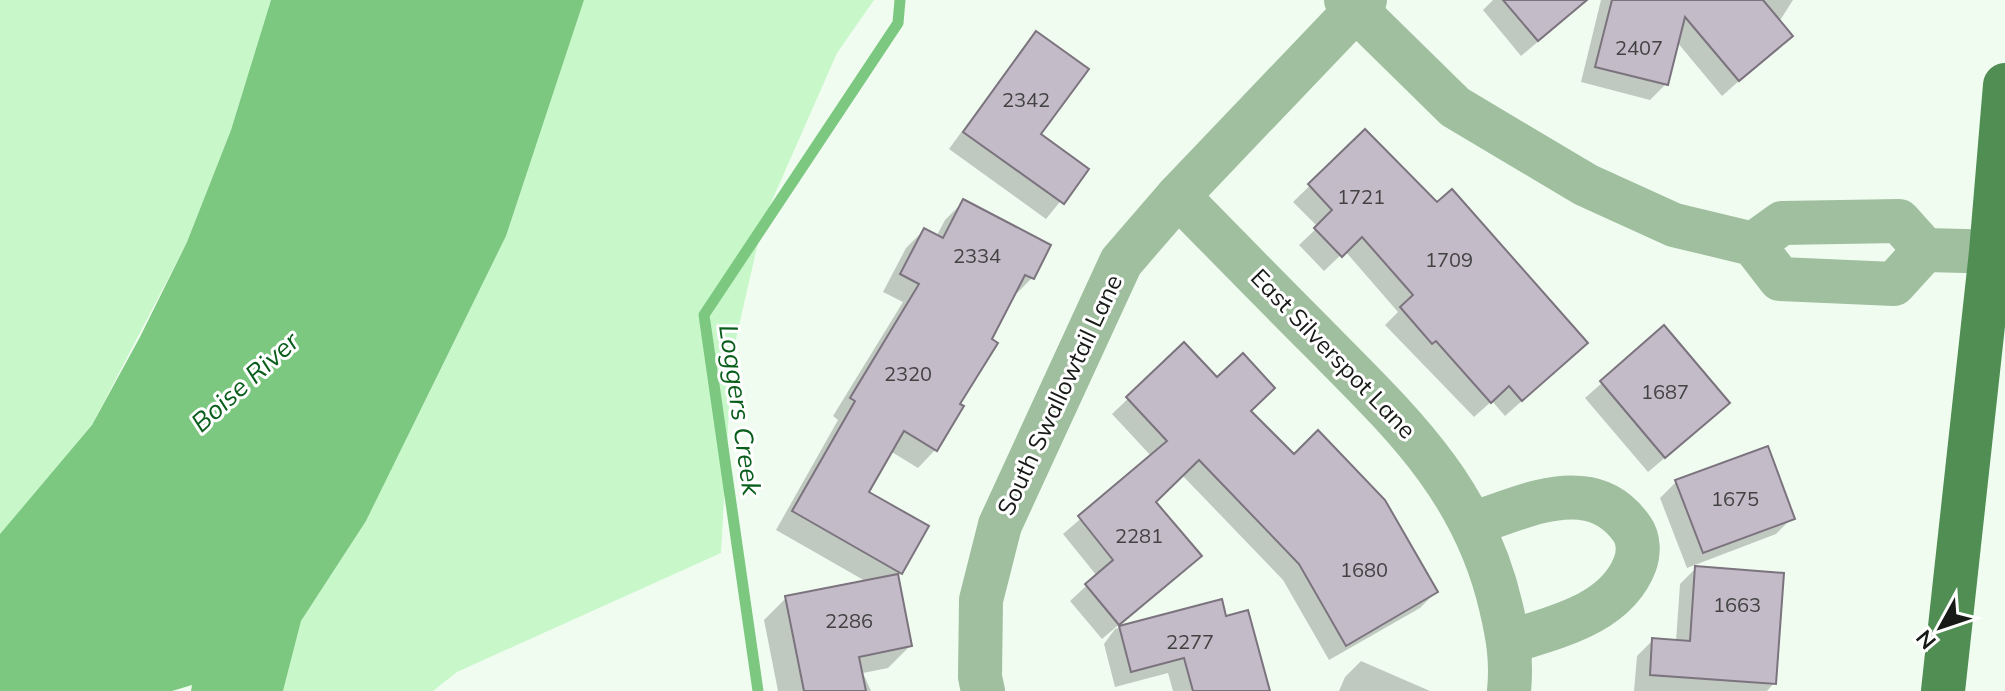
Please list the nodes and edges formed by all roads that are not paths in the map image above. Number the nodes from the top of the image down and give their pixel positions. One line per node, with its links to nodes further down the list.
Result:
1 (1356, 3): 3 (street, South Swallowtail Lane); 4 (street)
2 (2005, 85): 6 (main road)
3 (1178, 196): 7 (street, East Silverspot Lane); 9 (street, South Swallowtail Lane)
4 (1753, 244): 5 (street); 5 (street)
5 (1925, 250): 6 (street)
6 (1998, 252): 11 (main road)
7 (1474, 523): 8 (street, East Silverspot Lane); 8 (street)
8 (1509, 642): 10 (street, East Silverspot Lane)
9 (983, 691)
10 (1509, 691)
11 (1943, 691)

